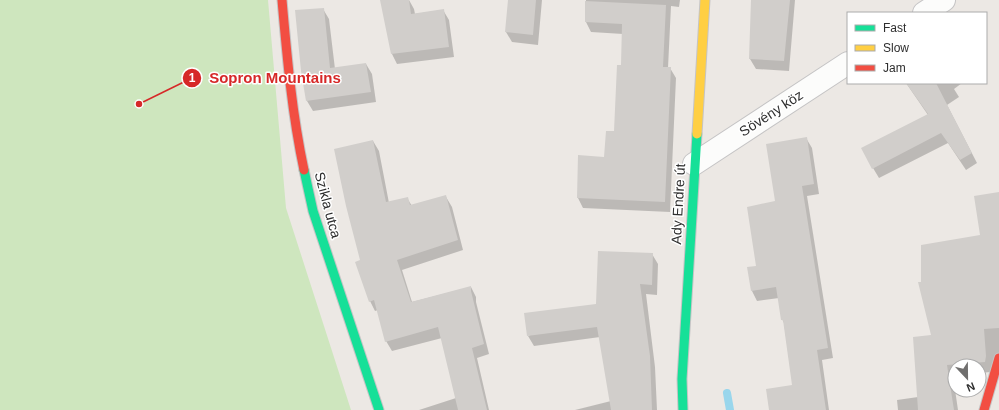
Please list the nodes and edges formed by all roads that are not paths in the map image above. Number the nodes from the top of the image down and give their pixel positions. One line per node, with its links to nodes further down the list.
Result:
1 (282, 0): 8 (street, Szikla utca)
2 (705, 0): 6 (street, Ady Endre út)
3 (944, 0): 4 (street)
4 (926, 12)
5 (847, 64): 6 (street, Sövény köz)
6 (694, 164): 9 (street, Ady Endre út)
7 (999, 358): 10 (street)
8 (379, 410)
9 (683, 410)
10 (984, 410)

